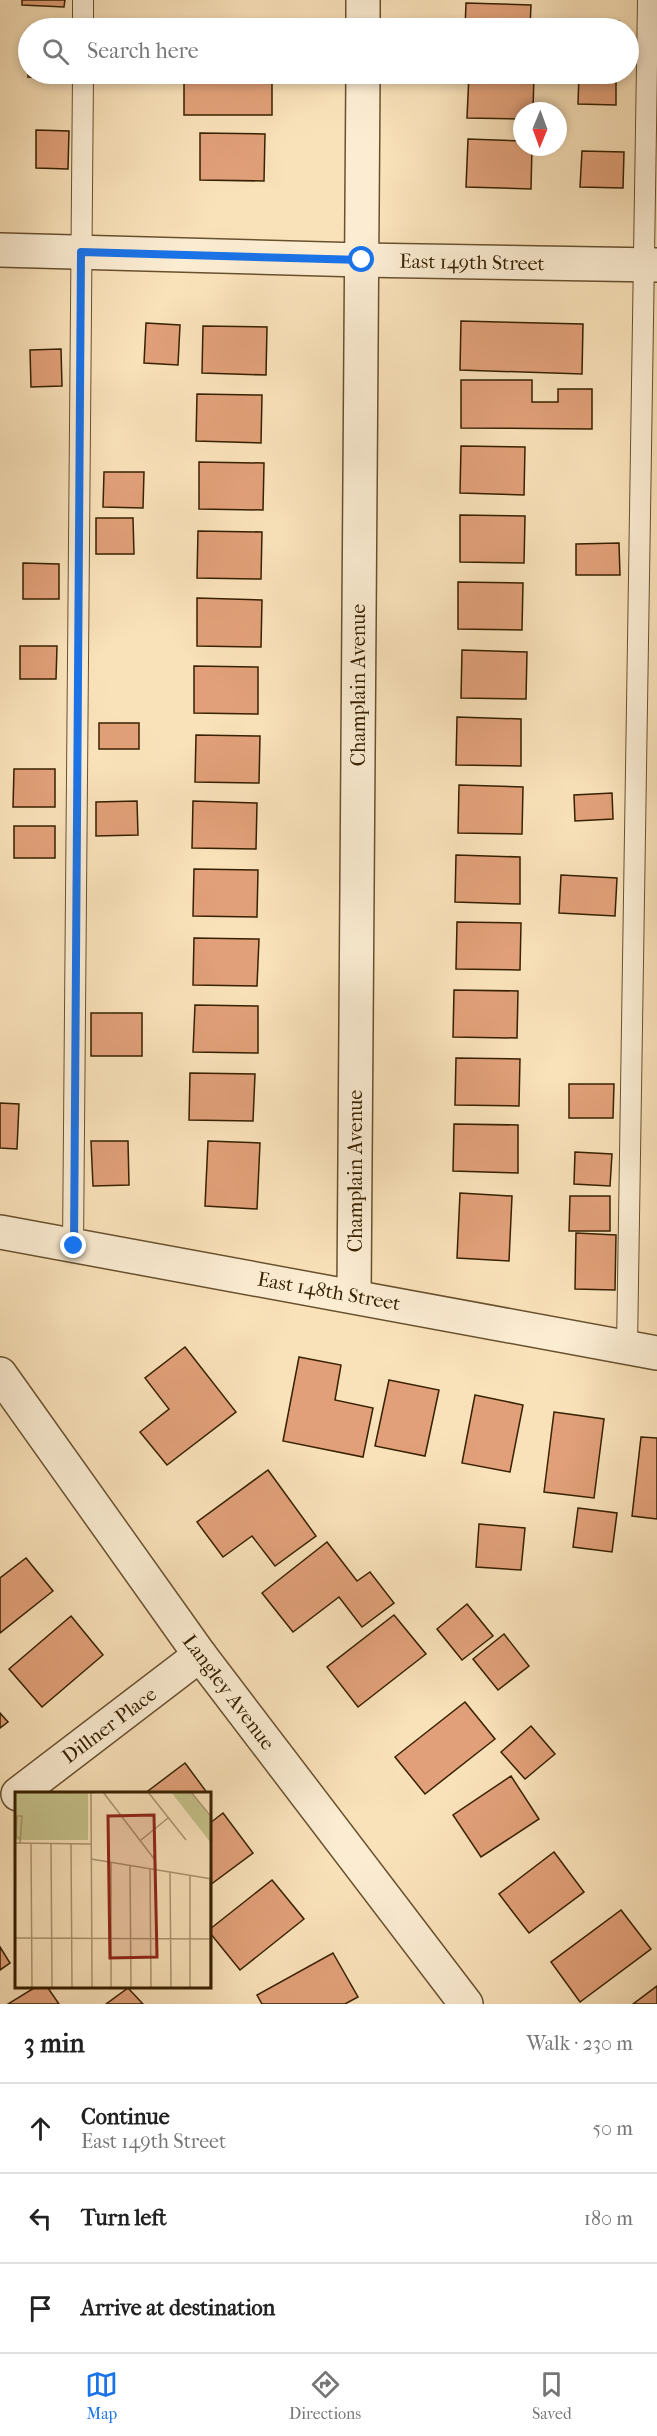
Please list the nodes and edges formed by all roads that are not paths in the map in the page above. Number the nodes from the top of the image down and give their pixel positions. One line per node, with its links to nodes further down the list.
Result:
1 (83, 0): 4 (lane)
2 (363, 0): 5 (street)
3 (648, 0): 11 (lane)
4 (83, 18)
5 (363, 18)
6 (82, 84): 9 (lane)
7 (363, 84): 10 (street, Champlain Avenue)
8 (0, 250): 9 (street, East 149th Street)
9 (81, 252): 10 (street, East 149th Street); 13 (lane)
10 (362, 260): 11 (street, East 149th Street); 14 (street, Champlain Avenue)
11 (651, 265): 15 (lane)
12 (0, 1232): 13 (street, East 148th Street)
13 (74, 1246): 14 (street, East 148th Street)
14 (354, 1296): 15 (street, East 148th Street)
15 (642, 1350)
16 (0, 1374): 17 (street, Langley Avenue)
17 (200, 1655): 18 (street, Dillner Place); 21 (street, Langley Avenue)
18 (21, 1792)
19 (15, 1797): 20 (street, Dillner Place)
20 (0, 1808)
21 (466, 2004)

